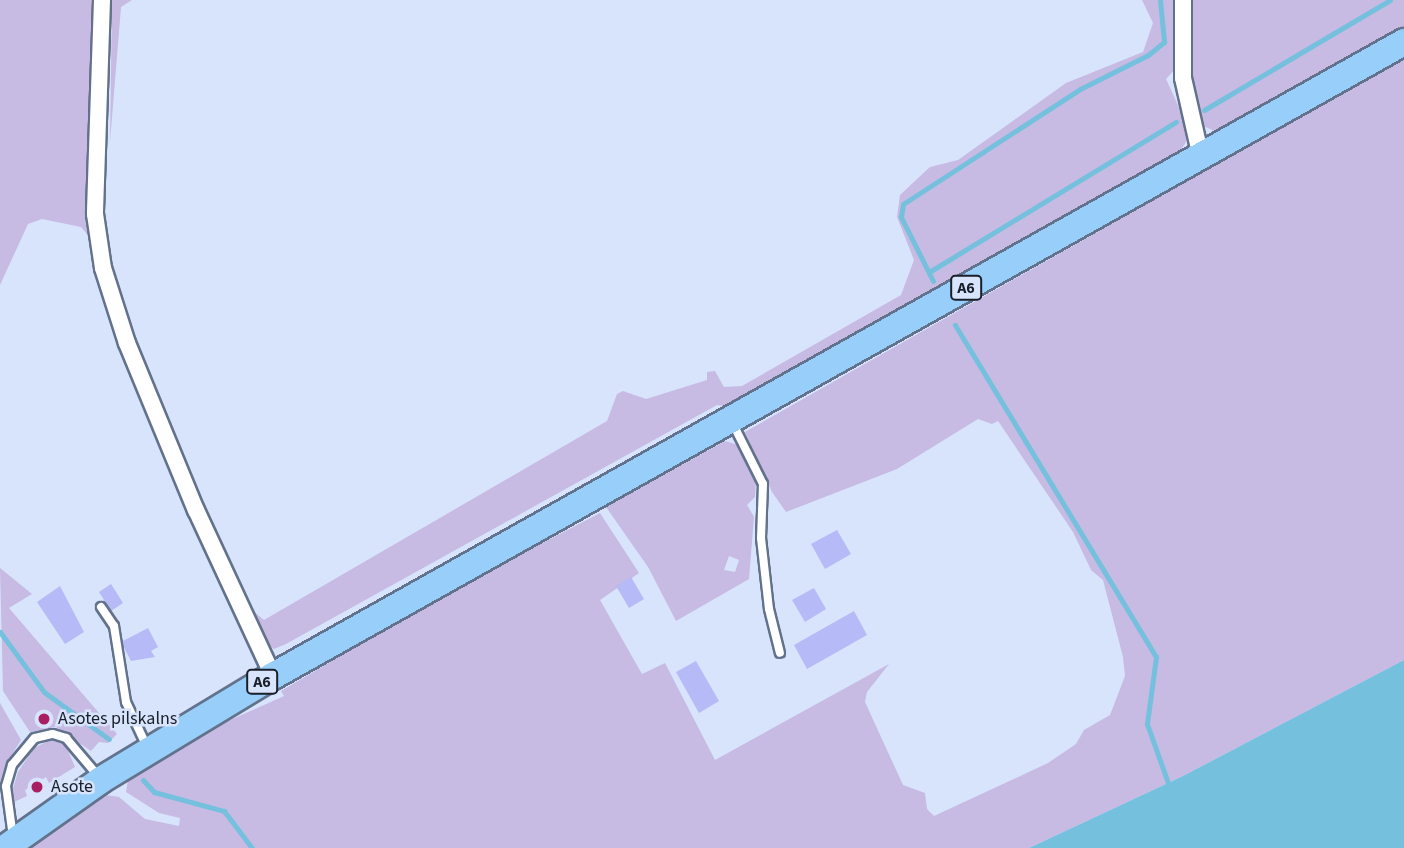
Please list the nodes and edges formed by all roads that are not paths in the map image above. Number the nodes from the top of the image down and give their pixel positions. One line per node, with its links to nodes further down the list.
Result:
1 (102, 0): 8 (street)
2 (1183, 0): 4 (street)
3 (1404, 43): 4 (highway, A6)
4 (1201, 157): 5 (highway, A6)
5 (731, 420): 7 (lane); 8 (highway, A6)
6 (100, 607): 9 (lane)
7 (780, 653)
8 (273, 676): 9 (highway, A6)
9 (148, 750): 10 (highway, A6)
10 (101, 780): 11 (highway, A6); 11 (lane)
11 (9, 844)

